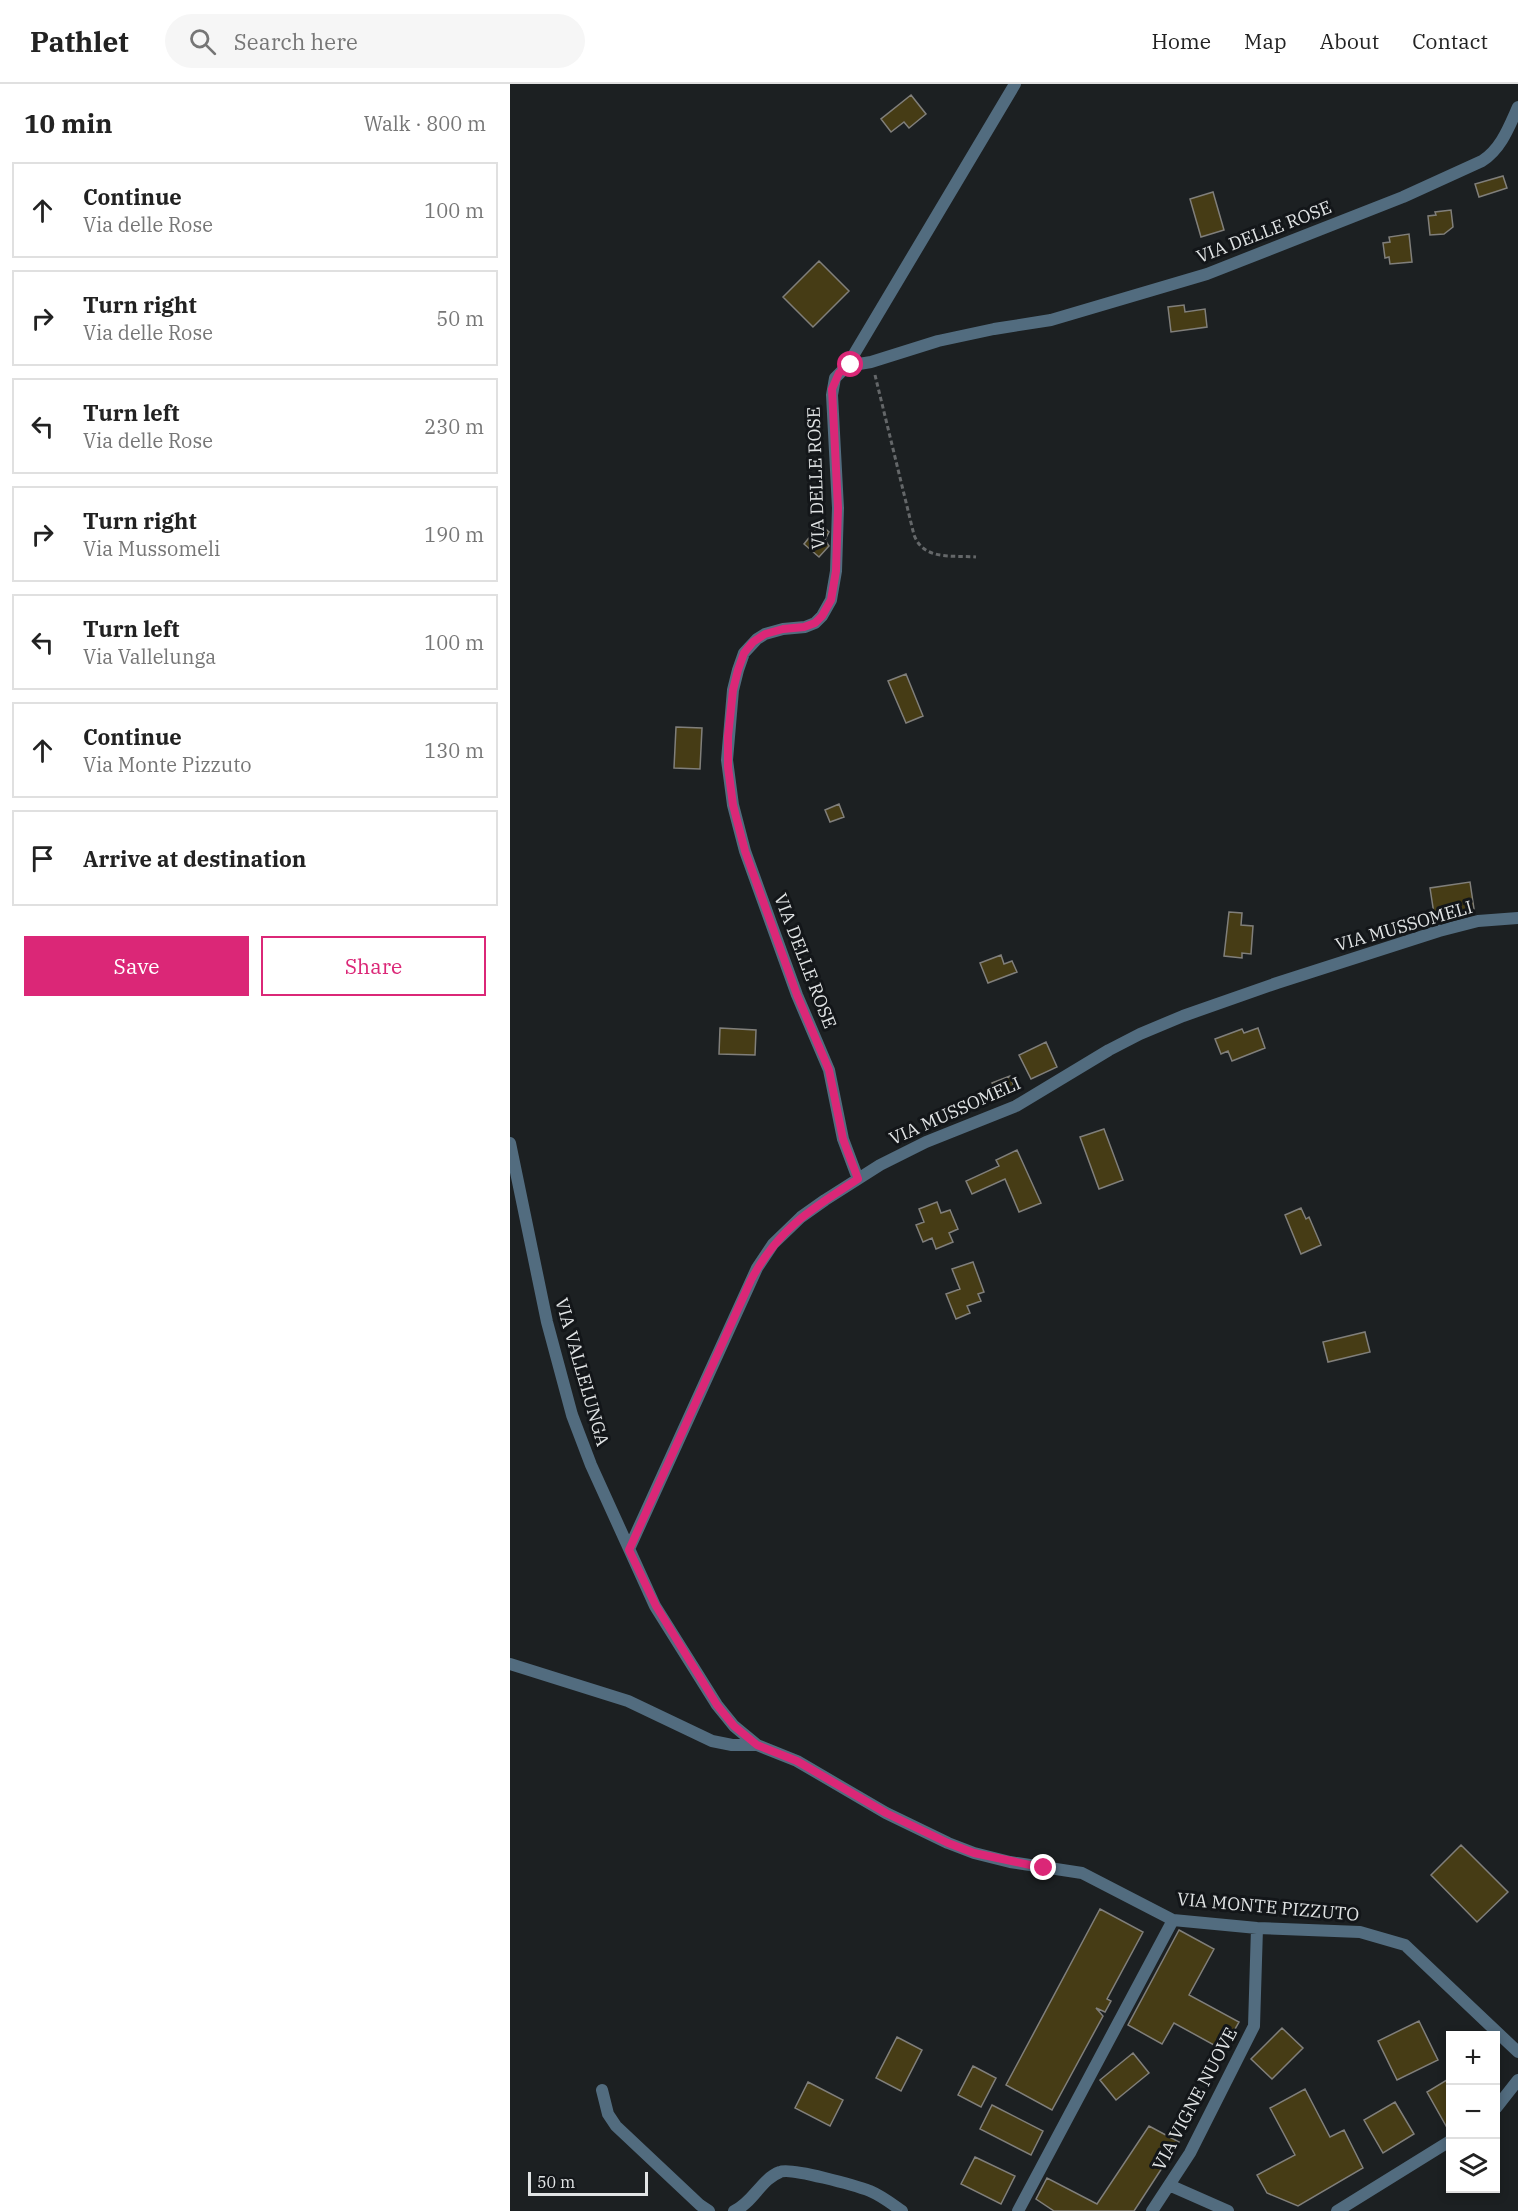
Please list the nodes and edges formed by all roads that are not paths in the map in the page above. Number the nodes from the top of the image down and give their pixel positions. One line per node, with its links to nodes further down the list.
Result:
1 (1015, 84): 3 (street)
2 (1518, 107): 3 (street, VIA DELLE ROSE)
3 (847, 366): 6 (street, VIA DELLE ROSE)
4 (1518, 918): 6 (street, VIA MUSSOMELI)
5 (510, 1143): 7 (street, VIA VALLELUNGA)
6 (858, 1179): 7 (street, VIA MUSSOMELI)
7 (629, 1550): 9 (street, VIA VALLELUNGA)
8 (510, 1664): 9 (street)
9 (757, 1745): 10 (street, VIA MONTE PIZZUTO)
10 (1173, 1920): 11 (street, VIA MONTE PIZZUTO); 21 (street)
11 (1257, 1928): 12 (street, VIA MONTE PIZZUTO); 17 (street, VIA VIGNE NUOVE)
12 (1518, 2052)
13 (1518, 2080): 15 (street)
14 (602, 2090): 18 (street)
15 (1500, 2103)
16 (1446, 2143): 24 (street)
17 (1169, 2185): 22 (street, VIA VIGNE NUOVE); 23 (street)
18 (709, 2211)
19 (734, 2211): 20 (street)
20 (902, 2211)
21 (1018, 2211)
22 (1152, 2211)
23 (1228, 2211)
24 (1337, 2211)

